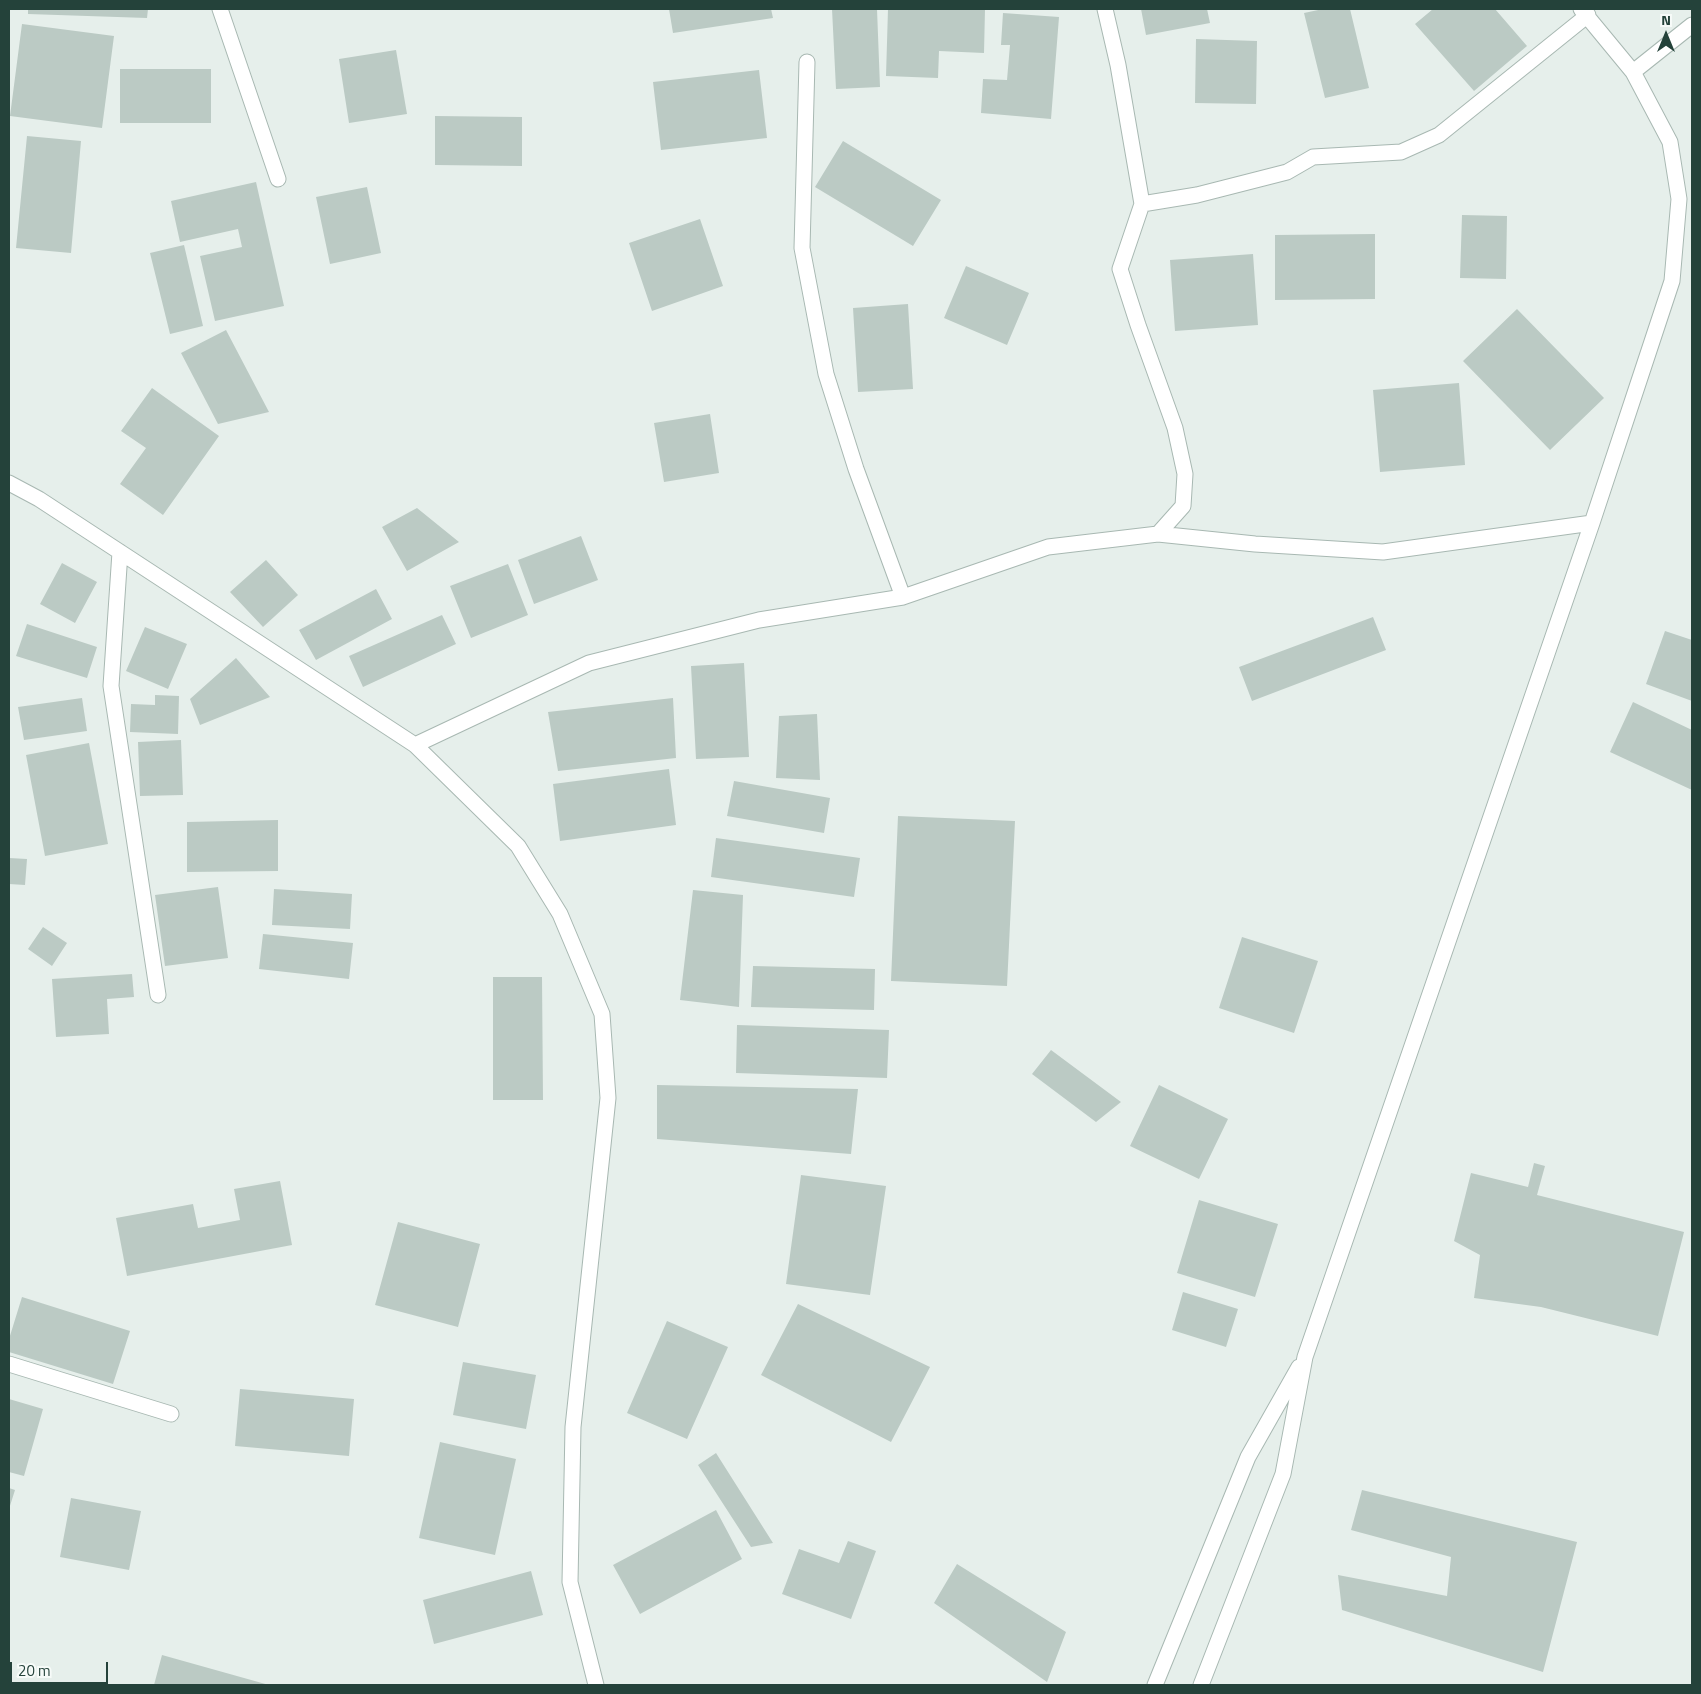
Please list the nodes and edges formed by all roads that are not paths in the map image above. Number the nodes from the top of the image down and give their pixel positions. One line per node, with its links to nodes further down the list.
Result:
1 (220, 9): 7 (street)
2 (1105, 9): 8 (street)
3 (1585, 12): 6 (street); 8 (street)
4 (1692, 25): 6 (street)
5 (807, 62): 13 (street)
6 (1632, 72): 10 (street)
7 (278, 179)
8 (1142, 204): 11 (street)
9 (9, 484): 12 (street)
10 (1592, 523): 11 (street); 16 (street)
11 (1158, 534): 13 (street)
12 (120, 552): 14 (street); 15 (street)
13 (904, 597): 14 (street)
14 (416, 745): 19 (street)
15 (158, 996)
16 (1305, 1357): 20 (street); 21 (street)
17 (9, 1364): 18 (street)
18 (171, 1414)
19 (596, 1685)
20 (1155, 1685)
21 (1201, 1685)

